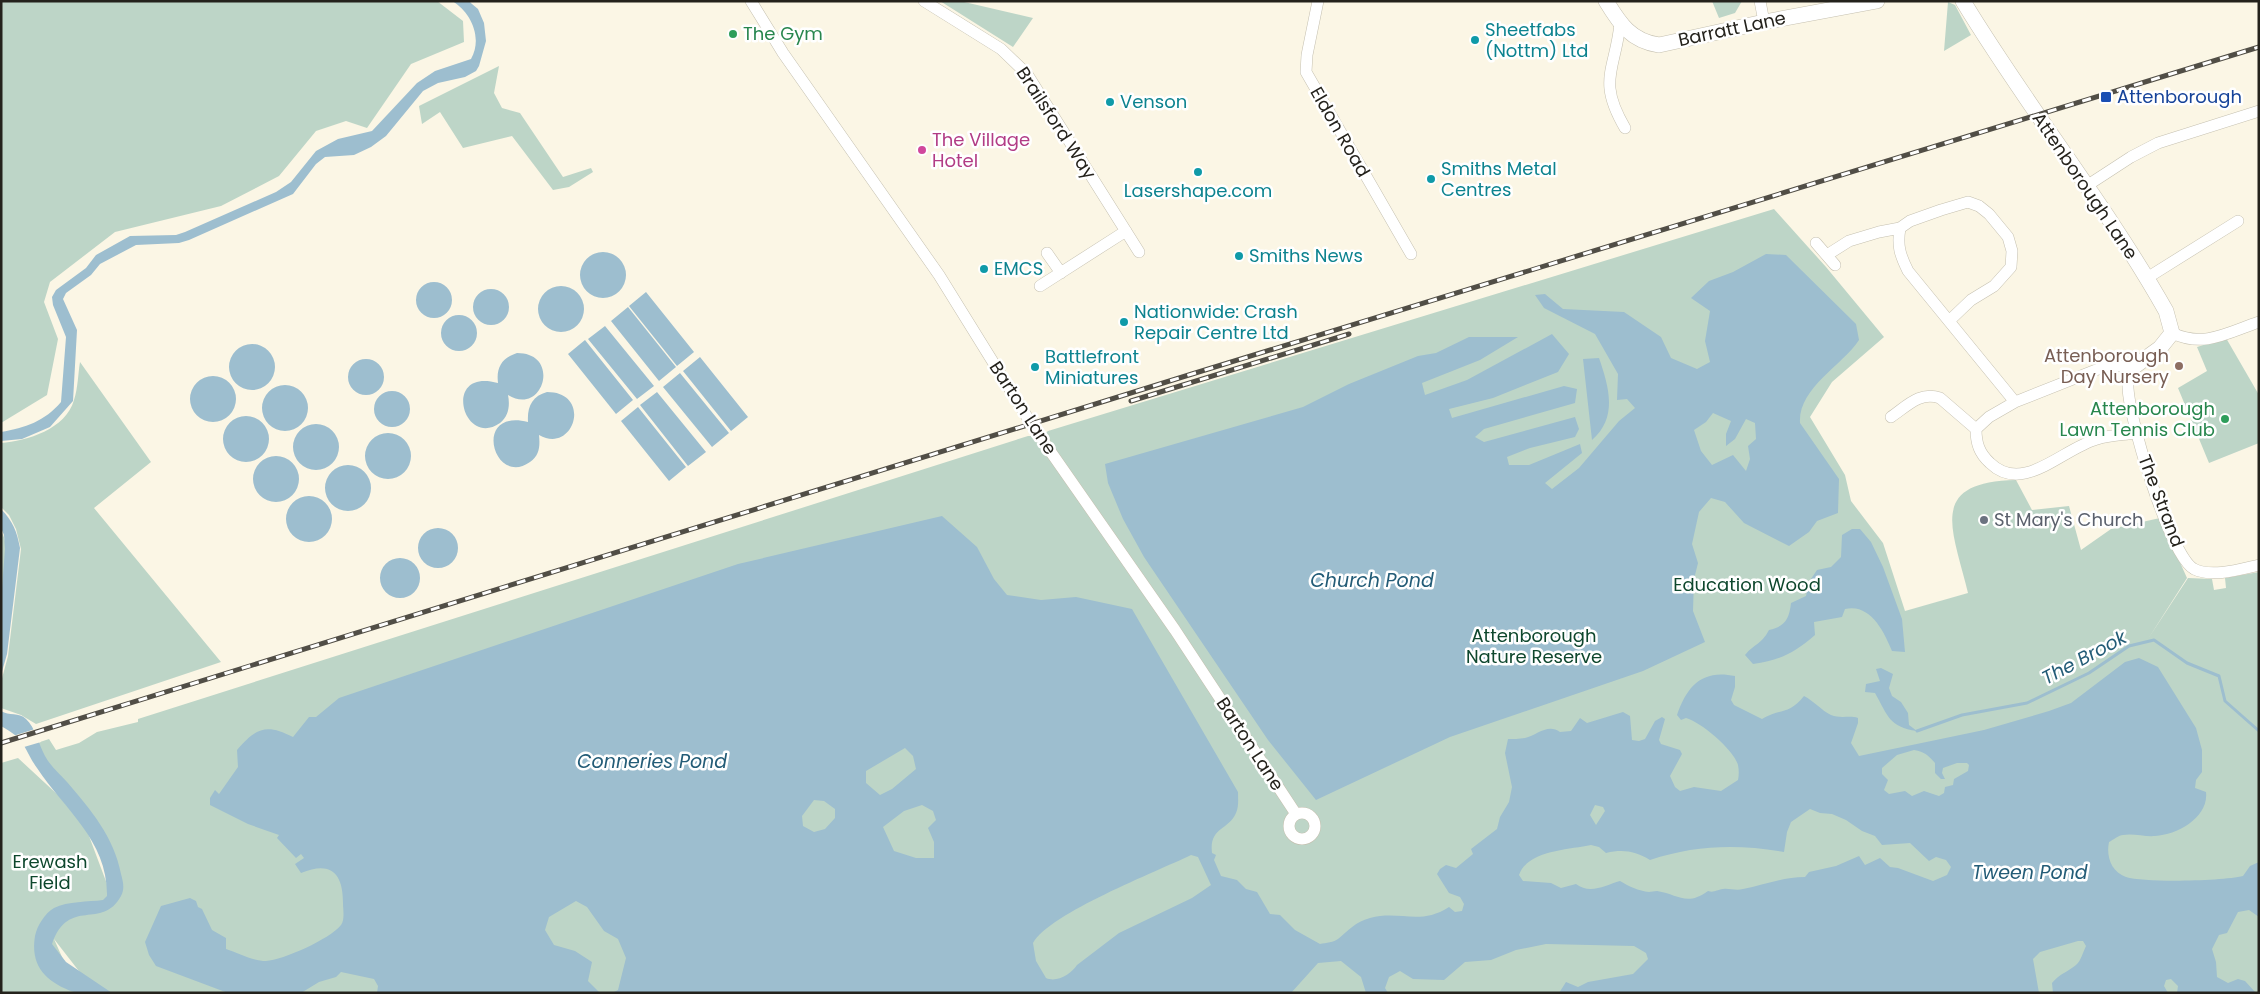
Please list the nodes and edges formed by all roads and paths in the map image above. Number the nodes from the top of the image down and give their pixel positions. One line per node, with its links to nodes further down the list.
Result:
1 (751, 1): 36 (street, Barton Lane)
2 (924, 1): 17 (street, Brailsford Way)
3 (1318, 1): 21 (street, Eldon Road)
4 (1606, 1): 9 (street, Barratt Lane)
5 (1760, 1): 8 (street)
6 (1876, 1): 8 (street, Barratt Lane)
7 (1968, 3): 14 (street, Attenborough Lane)
8 (1764, 22): 10 (street, Barratt Lane)
9 (1620, 24): 10 (street, Barratt Lane); 11 (street)
10 (1635, 38): 11 (street)
11 (1618, 46): 13 (street)
12 (2259, 111): 14 (street)
13 (1625, 128)
14 (2088, 185): 25 (street, Attenborough Lane)
15 (2236, 226): 25 (street)
16 (1900, 228): 22 (street); 27 (street); 27 (street)
17 (1126, 231): 19 (street, Brailsford Way); 24 (street)
18 (1816, 244): 22 (street)
19 (1139, 252)
20 (1047, 253): 24 (street)
21 (1410, 254)
22 (1827, 255): 23 (street)
23 (1836, 264)
24 (1060, 273): 26 (street)
25 (2148, 278): 29 (street, Attenborough Lane)
26 (1040, 286)
27 (1950, 321): 31 (street)
28 (2259, 322): 29 (street)
29 (2172, 333): 30 (street)
30 (2135, 366): 31 (street); 34 (street, The Strand)
31 (2015, 402): 33 (street)
32 (1892, 417): 33 (street)
33 (1976, 429): 34 (street)
34 (2135, 433): 35 (street, The Strand)
35 (2259, 565)
36 (1296, 814)

